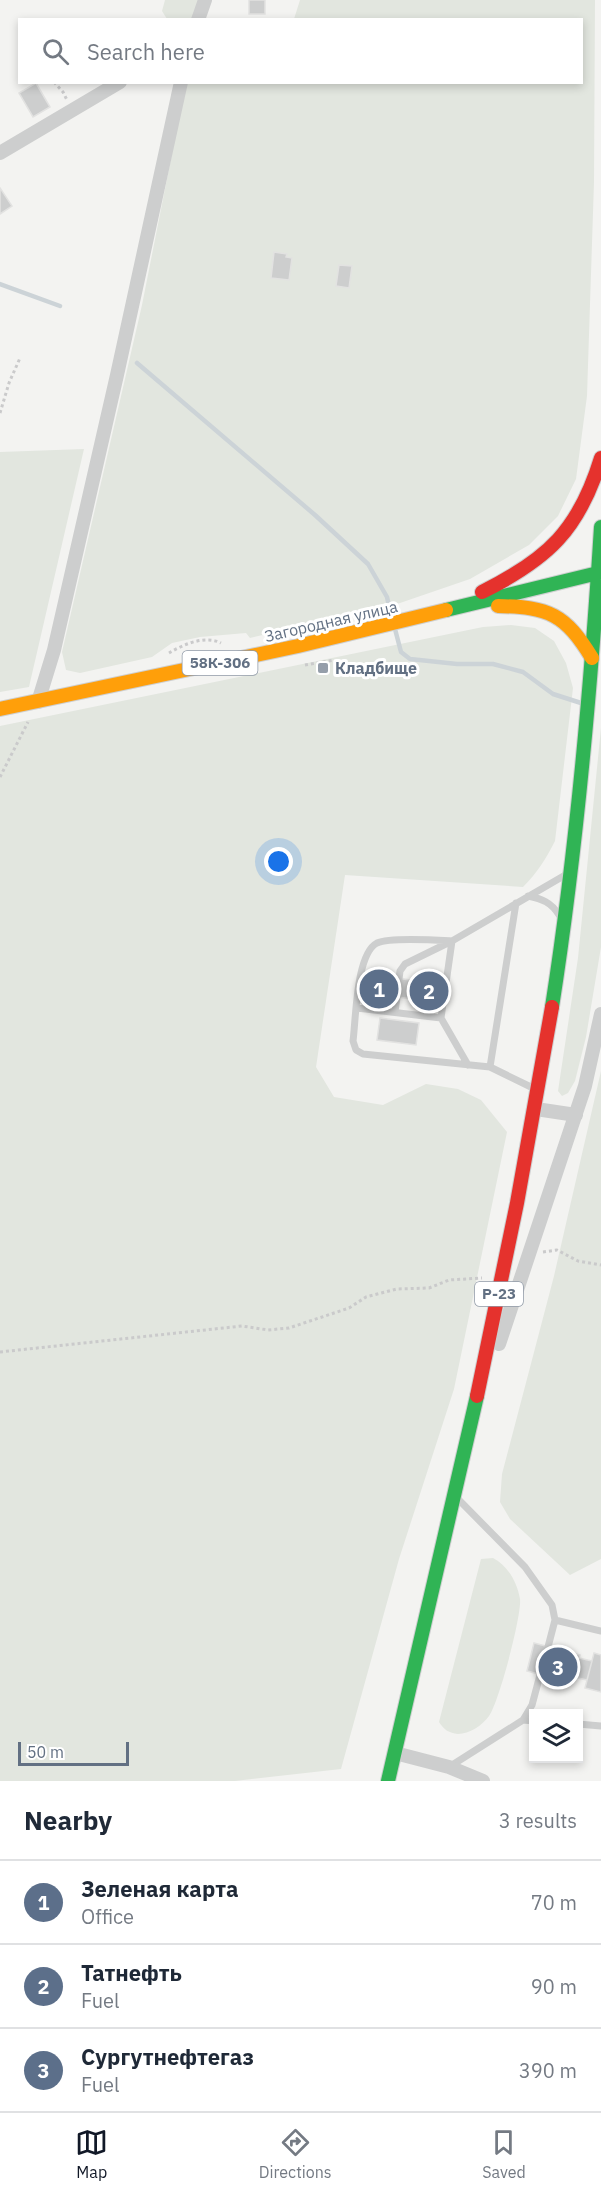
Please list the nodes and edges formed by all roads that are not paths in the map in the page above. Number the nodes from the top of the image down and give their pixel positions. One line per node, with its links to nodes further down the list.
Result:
1 (205, 0): 2 (street)
2 (199, 18)
3 (117, 84): 5 (street)
4 (181, 84): 11 (street)
5 (0, 153)
6 (601, 458): 9 (highway)
7 (601, 527): 8 (highway, Р-23)
8 (598, 573): 9 (highway, Загородная улица / 58К-306); 10 (highway, Р-23)
9 (439, 612): 10 (highway); 11 (highway, Загородная улица / 58К-306)
10 (592, 658): 13 (highway, Р-23)
11 (38, 702): 12 (highway, Загородная улица / 58К-306)
12 (0, 709)
13 (572, 871): 14 (lane); 16 (highway, Р-23)
14 (528, 896): 15 (lane); 16 (lane)
15 (516, 903): 17 (lane); 25 (lane)
16 (563, 928): 26 (highway, Р-23)
17 (452, 940): 18 (lane); 20 (lane); 23 (lane)
18 (399, 979)
19 (397, 997): 21 (lane)
20 (357, 1008): 21 (lane); 24 (lane)
21 (394, 1012): 23 (lane)
22 (601, 1014): 28 (street)
23 (441, 1018): 24 (lane)
24 (468, 1065): 25 (lane)
25 (490, 1067): 26 (lane)
26 (539, 1092): 27 (highway, Р-23)
27 (536, 1109): 28 (street); 29 (highway, Р-23)
28 (576, 1115): 29 (street)
29 (471, 1426): 30 (highway, Р-23)
30 (455, 1495): 31 (lane); 39 (highway, Р-23)
31 (555, 1620): 32 (lane); 33 (lane)
32 (601, 1631)
33 (548, 1647)
34 (540, 1675): 35 (lane)
35 (523, 1720): 36 (lane); 40 (lane)
36 (529, 1720)
37 (583, 1724): 38 (lane)
38 (601, 1726)
39 (395, 1754): 40 (street); 41 (highway, Р-23)
40 (449, 1767): 42 (street)
41 (388, 1781)
42 (483, 1781)

